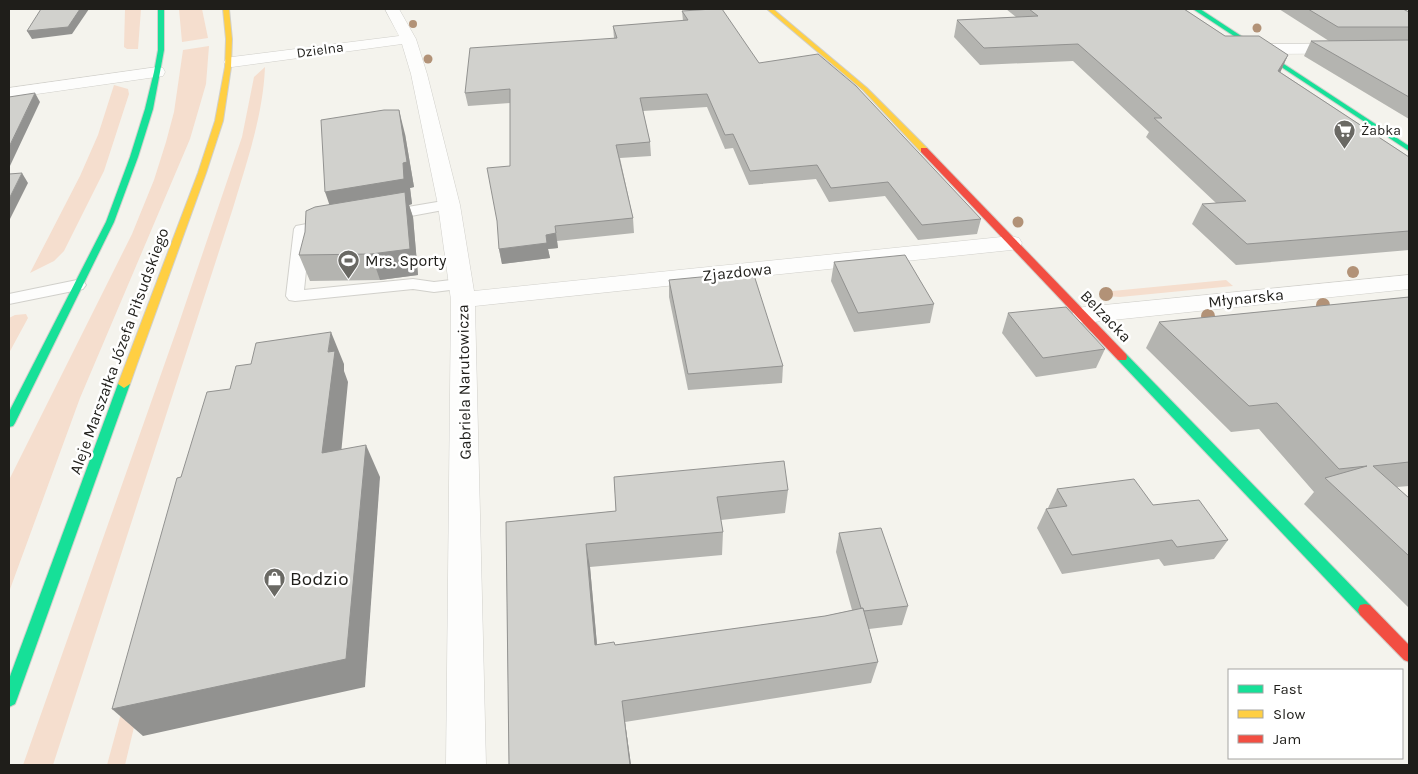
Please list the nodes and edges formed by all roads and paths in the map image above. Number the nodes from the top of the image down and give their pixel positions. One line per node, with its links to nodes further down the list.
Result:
1 (161, 9): 10 (main road)
2 (226, 9): 9 (main road, Aleje Marszałka Józefa Piłsudskiego)
3 (392, 9): 6 (street, Gabriela Narutowicza)
4 (770, 9): 16 (main road, Belzacka)
5 (1196, 9): 8 (main road)
6 (408, 39): 9 (street, Dzielna); 13 (street, Gabriela Narutowicza)
7 (1409, 48): 8 (street)
8 (1258, 49): 12 (main road)
9 (232, 62): 24 (main road, Aleje Marszałka Józefa Piłsudskiego)
10 (157, 72): 11 (street); 18 (main road)
11 (9, 93)
12 (1409, 149)
13 (449, 205): 14 (lane); 19 (street, Gabriela Narutowicza)
14 (368, 218)
15 (349, 221): 19 (lane)
16 (1011, 243): 19 (street, Zjazdowa); 21 (main road, Belzacka)
17 (1409, 282): 21 (street, Młynarska)
18 (77, 285): 20 (lane); 22 (main road)
19 (462, 292): 25 (street, Gabriela Narutowicza)
20 (9, 299)
21 (1084, 315): 23 (main road, Belzacka)
22 (9, 423)
23 (1409, 655)
24 (9, 699)
25 (466, 765)

